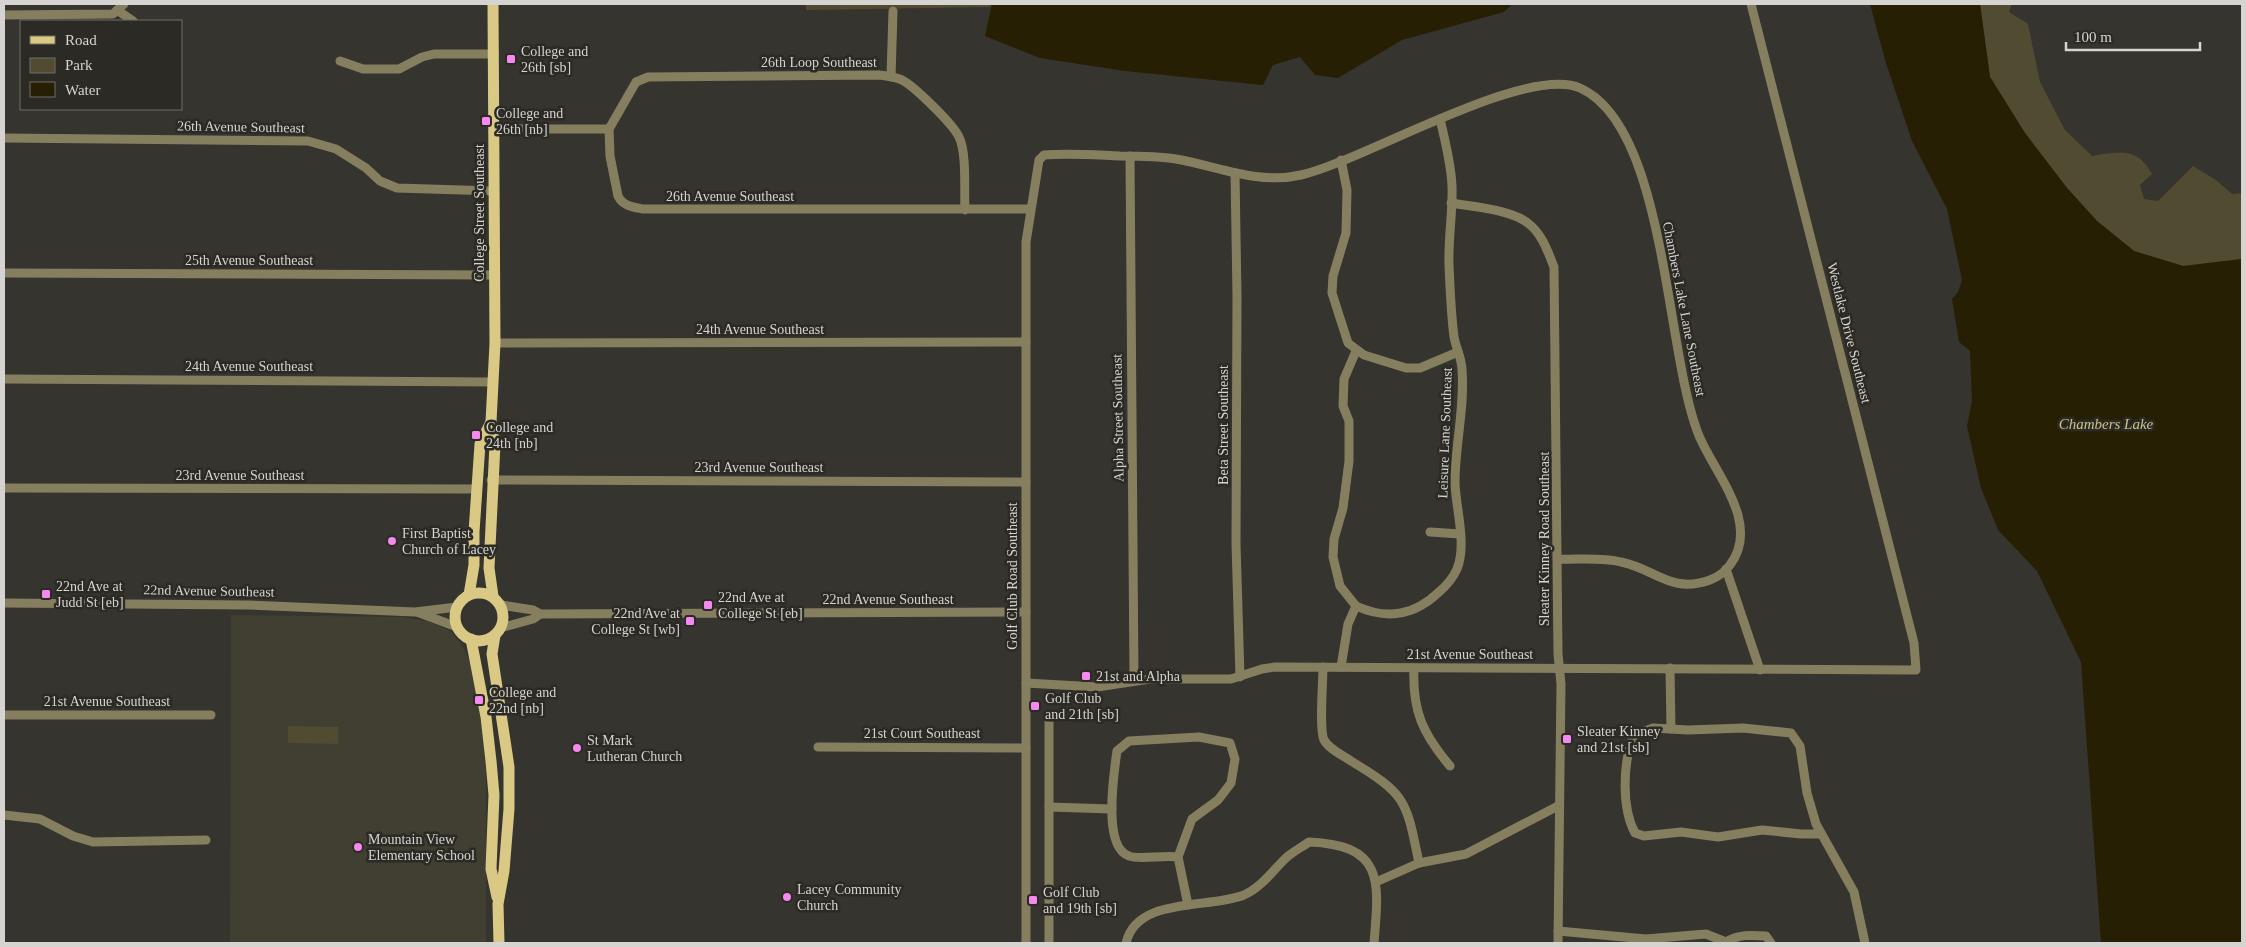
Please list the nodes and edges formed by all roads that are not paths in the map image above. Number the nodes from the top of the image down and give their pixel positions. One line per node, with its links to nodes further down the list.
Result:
1 (493, 4): 7 (main road, College Street Southeast)
2 (1751, 4): 55 (street, Westlake Drive Southeast)
3 (120, 7): 5 (street); 6 (street)
4 (893, 11): 9 (street)
5 (4, 15)
6 (132, 20)
7 (494, 54): 8 (street); 11 (main road, College Street Southeast)
8 (340, 61)
9 (891, 77): 12 (street, 26th Loop Southeast); 20 (street, 26th Loop Southeast)
10 (1440, 119): 15 (street, Chambers Lake Lane Southeast); 18 (street, Leisure Lane Southeast); 37 (street, Chambers Lake Lane Southeast)
11 (494, 129): 12 (street); 17 (main road, College Street Southeast)
12 (609, 129): 20 (street, 26th Avenue Southeast)
13 (4, 138): 17 (street, 26th Avenue Southeast)
14 (1130, 156): 16 (street, Chambers Lake Lane Southeast); 19 (street, Golf Club Road Southeast); 57 (street, Alpha Street Southeast)
15 (1340, 160): 16 (street, Chambers Lake Lane Southeast); 25 (street)
16 (1234, 173): 56 (street, Beta Street Southeast)
17 (494, 190): 22 (main road, College Street Southeast)
18 (1451, 204): 26 (street, Leisure Lane Southeast); 36 (street, Sleater Kinney Road Southeast)
19 (1030, 209): 20 (street, 26th Avenue Southeast); 23 (street, Golf Club Road Southeast)
20 (965, 210)
21 (4, 273): 22 (street, 25th Avenue Southeast)
22 (495, 275): 24 (main road, College Street Southeast)
23 (1026, 342): 24 (street, 24th Avenue Southeast); 31 (street, Golf Club Road Southeast)
24 (495, 343): 28 (main road, College Street Southeast)
25 (1356, 351): 26 (street); 41 (street)
26 (1458, 352): 35 (street, Leisure Lane Southeast)
27 (4, 379): 28 (street, 24th Avenue Southeast)
28 (493, 382): 29 (main road, College Street Southeast)
29 (491, 422): 30 (main road, College Street Southeast); 33 (main road, College Street Southeast)
30 (491, 480): 31 (street, 23rd Avenue Southeast); 39 (main road, College Street Southeast)
31 (1026, 482): 44 (street, Golf Club Road Southeast)
32 (4, 488): 33 (street, 23rd Avenue Southeast)
33 (476, 489): 38 (main road, College Street Southeast)
34 (1430, 532): 35 (street)
35 (1460, 534): 41 (street, Leisure Lane Southeast)
36 (1558, 559): 37 (street); 52 (street, Sleater Kinney Road Southeast)
37 (1726, 569): 54 (street)
38 (469, 595): 39 (main road); 42 (main road)
39 (497, 601): 45 (street, 22nd Avenue Southeast); 47 (main road)
40 (4, 603): 43 (street, 22nd Avenue Southeast)
41 (1356, 606): 50 (street)
42 (457, 607): 43 (street, 22nd Avenue Southeast); 46 (main road)
43 (415, 612): 46 (street, 22nd Avenue Southeast)
44 (1026, 612): 45 (street, 22nd Avenue Southeast); 58 (street, Golf Club Road Southeast)
45 (540, 614): 47 (street, 22nd Avenue Southeast)
46 (457, 626): 48 (main road)
47 (497, 632): 48 (main road); 75 (main road)
48 (470, 639): 75 (main road)
49 (1323, 667): 50 (street, 21st Avenue Southeast); 56 (street, 21st Avenue Southeast); 73 (street)
50 (1341, 667): 51 (street, 21st Avenue Southeast)
51 (1414, 668): 52 (street, 21st Avenue Southeast); 65 (street)
52 (1560, 668): 53 (street, 21st Avenue Southeast); 66 (street, Sleater Kinney Road Southeast)
53 (1670, 668): 54 (street, 21st Avenue Southeast); 62 (street)
54 (1760, 670): 55 (street, 21st Avenue Southeast)
55 (1916, 670)
56 (1240, 677): 57 (street, 21st Avenue Southeast)
57 (1134, 680): 58 (street, 21st Avenue Southeast)
58 (1026, 683): 64 (street, Golf Club Road Southeast)
59 (4, 715): 60 (street, 21st Avenue Southeast)
60 (211, 715)
61 (1050, 721): 67 (street)
62 (1671, 729): 70 (street); 70 (street)
63 (818, 747): 64 (street, 21st Court Southeast)
64 (1026, 748): 81 (street, Golf Club Road Southeast)
65 (1450, 766)
66 (1558, 806): 73 (street); 77 (street, Sleater Kinney Road Southeast)
67 (1049, 808): 68 (street); 78 (street)
68 (1112, 809): 72 (street); 72 (street)
69 (4, 815): 71 (street)
70 (1821, 834): 87 (street)
71 (206, 840)
72 (1178, 858): 76 (street)
73 (1418, 863): 74 (street)
74 (1376, 882): 76 (street); 83 (street)
75 (498, 904): 80 (main road)
76 (1188, 905): 82 (street)
77 (1558, 931): 79 (street); 84 (street, Sleater Kinney Road Southeast)
78 (1048, 941)
79 (1666, 941): 85 (street)
80 (499, 943)
81 (1026, 943)
82 (1126, 943)
83 (1374, 943)
84 (1558, 943)
85 (1726, 943): 86 (street)
86 (1771, 943)
87 (1864, 943)

